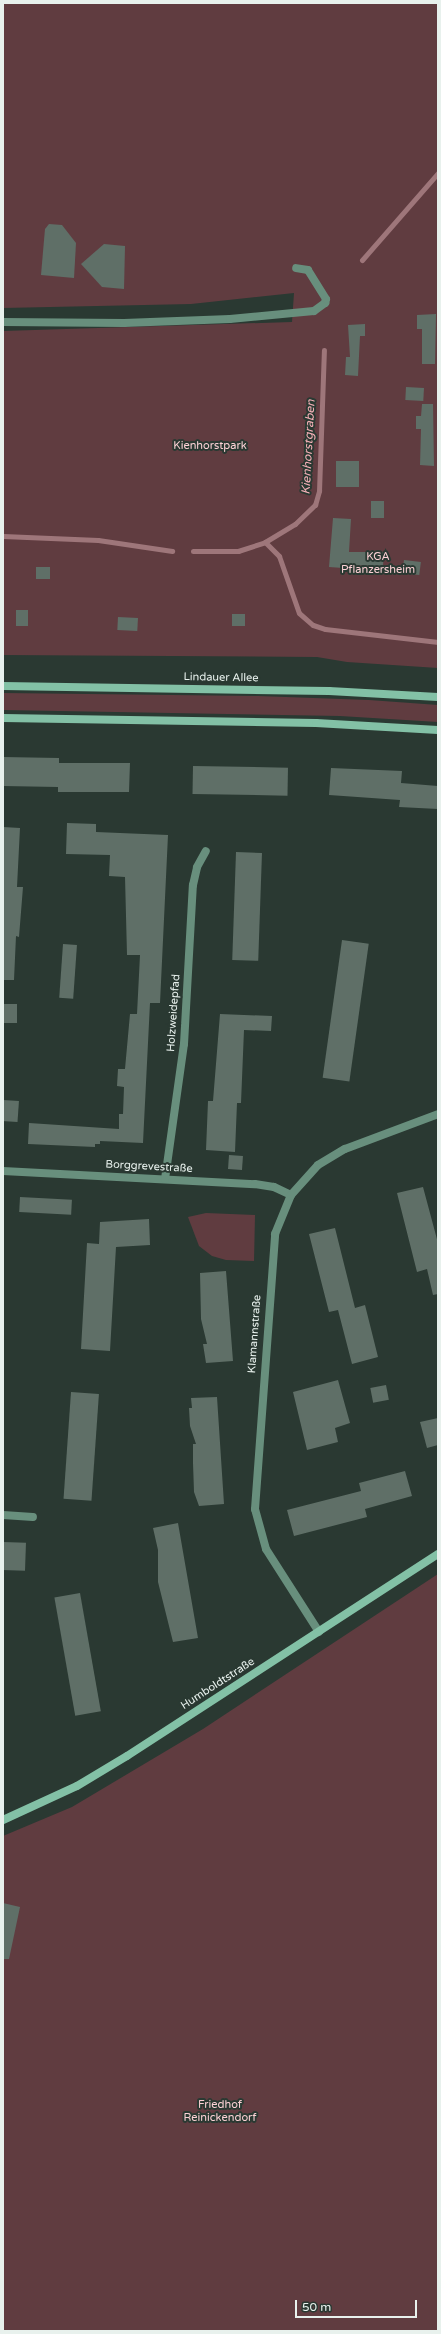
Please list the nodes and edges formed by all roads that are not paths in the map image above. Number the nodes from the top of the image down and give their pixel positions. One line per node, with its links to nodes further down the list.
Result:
1 (296, 268): 2 (street)
2 (3, 322)
3 (3, 686): 4 (main road, Lindauer Allee)
4 (438, 698)
5 (3, 718): 6 (main road)
6 (438, 730)
7 (206, 851): 10 (street, Holzweidepfad)
8 (438, 1114): 11 (street, Klamannstraße)
9 (3, 1171): 10 (street, Borggrevestraße)
10 (165, 1179): 11 (street, Borggrevestraße)
11 (291, 1195): 15 (street, Klamannstraße)
12 (3, 1515): 13 (street)
13 (33, 1517)
14 (438, 1554): 15 (main road, Humboldtstraße)
15 (319, 1632): 16 (main road, Humboldtstraße)
16 (3, 1820)

